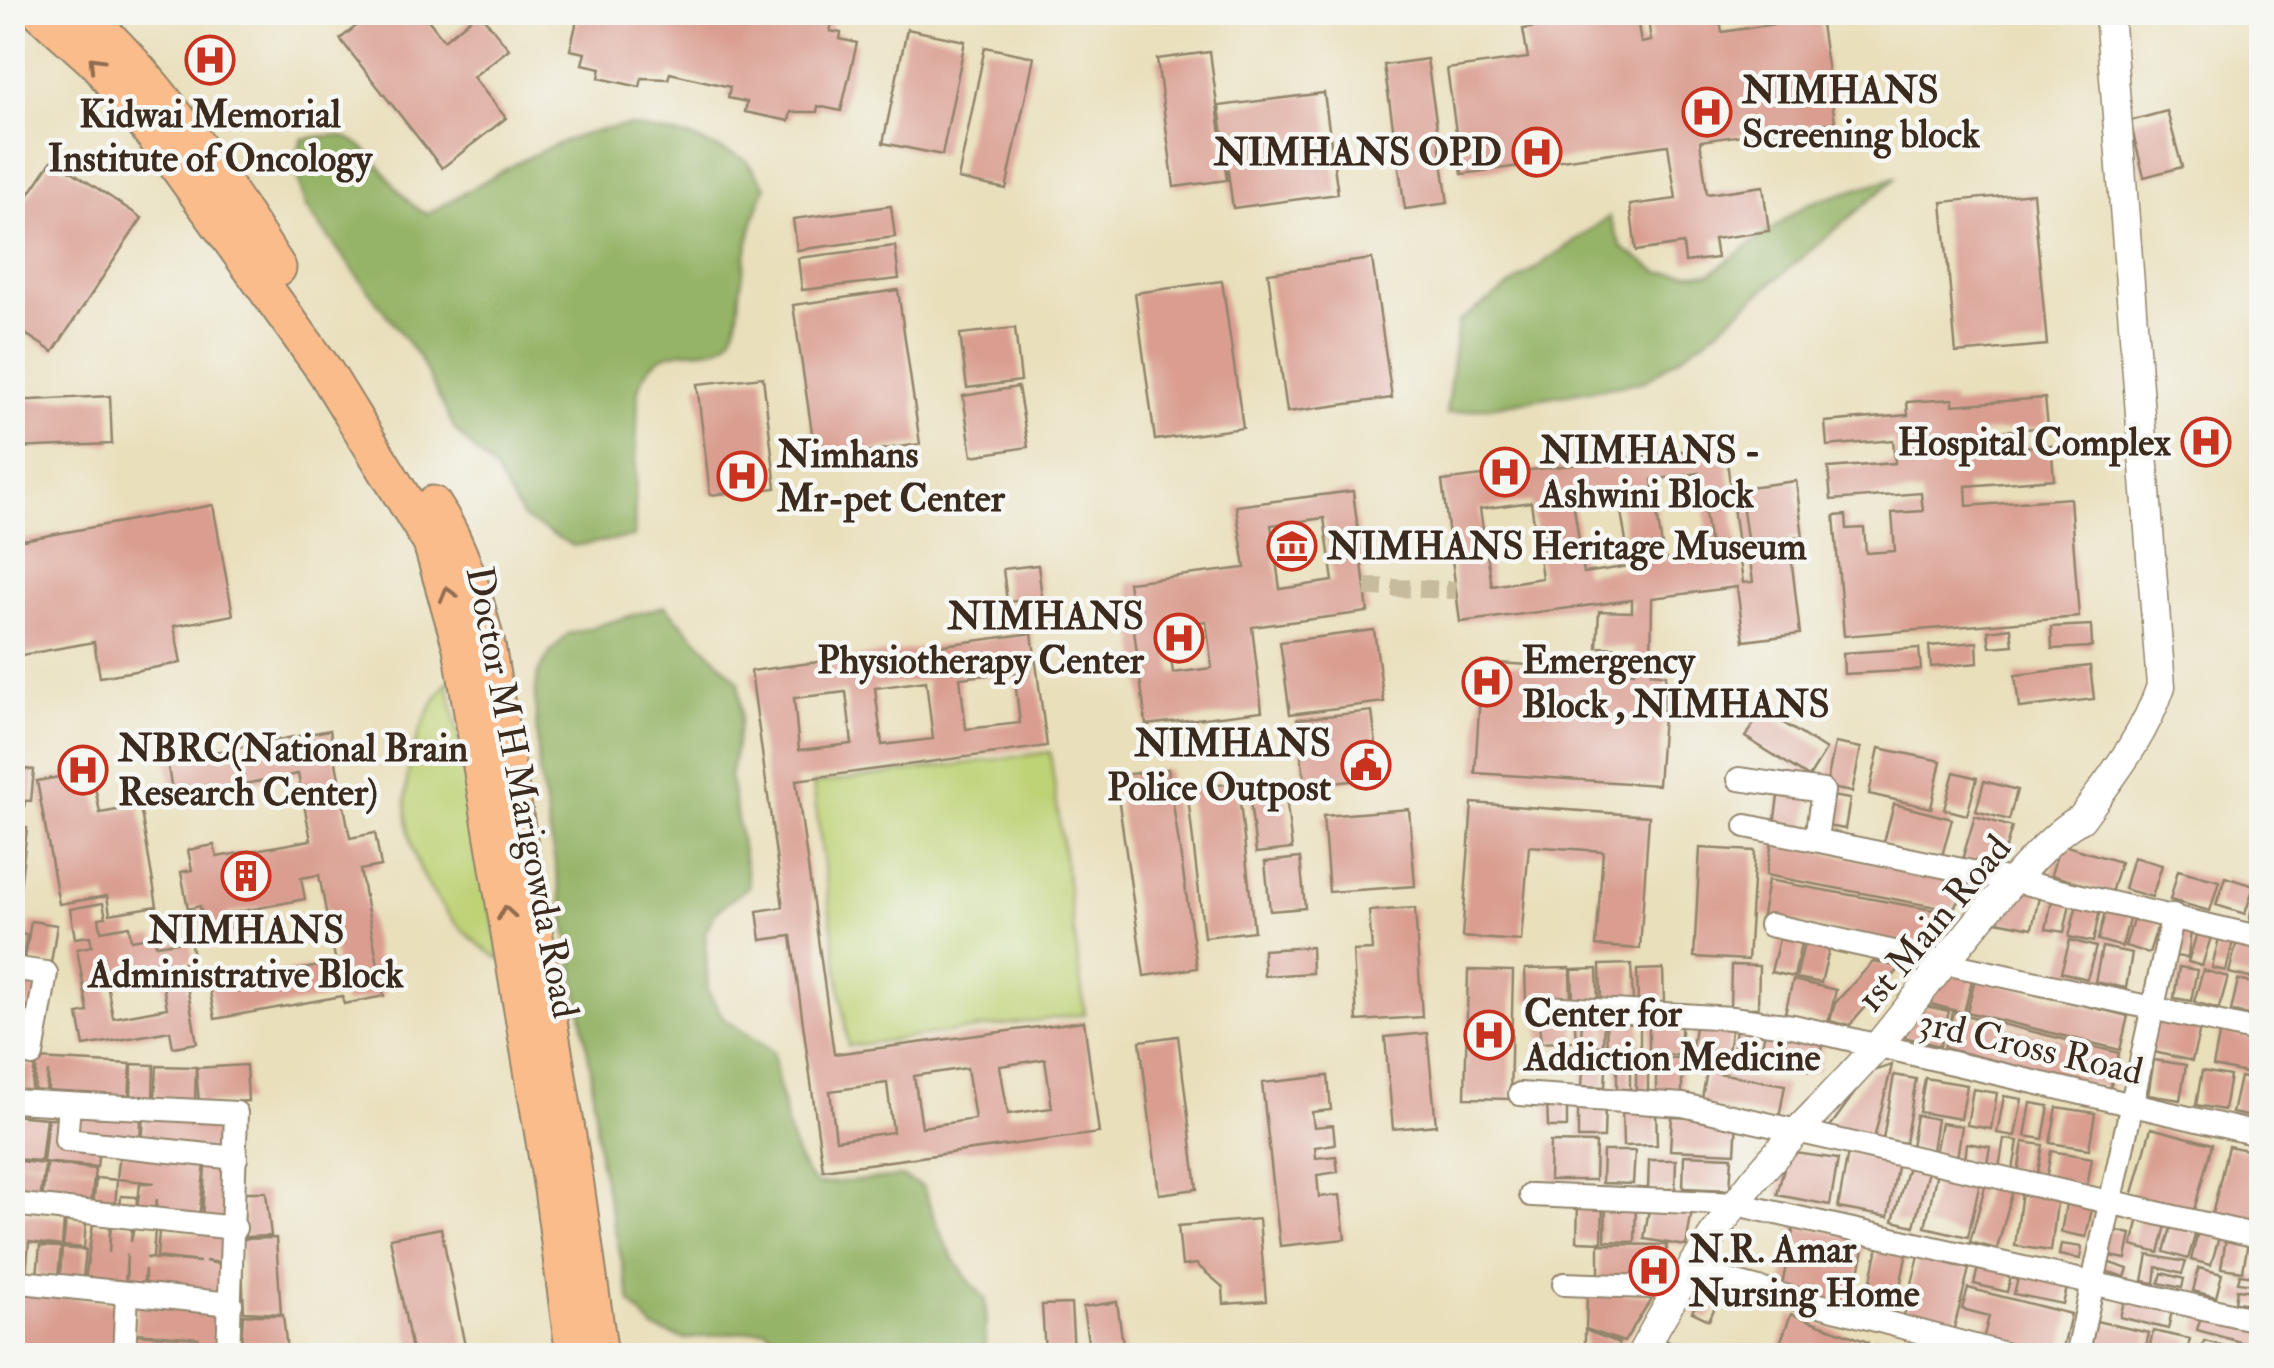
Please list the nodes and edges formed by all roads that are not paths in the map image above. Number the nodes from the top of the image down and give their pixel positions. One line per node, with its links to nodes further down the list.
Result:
1 (40, 12): 40 (main road, Doctor M H Marigowda Road, one-way to 1)
2 (82, 12): 41 (main road, Doctor M H Marigowda Road)
3 (2105, 17): 7 (street, 1st Main Road)
4 (1739, 780): 6 (street)
5 (1746, 826): 6 (street)
6 (1816, 838): 7 (street)
7 (2016, 881): 8 (street); 11 (street, 1st Main Road)
8 (2172, 915): 10 (street); 13 (street)
9 (1770, 925): 11 (street)
10 (2262, 938)
11 (1948, 961): 13 (street); 16 (street, 1st Main Road)
12 (12, 968): 17 (street)
13 (2153, 1007): 15 (street); 21 (street)
14 (1544, 1008): 16 (street, 3rd Cross Road)
15 (2262, 1032)
16 (1878, 1046): 21 (street, 3rd Cross Road); 22 (street, 1st Main Road)
17 (32, 1055)
18 (1520, 1094): 22 (street)
19 (12, 1101): 20 (street)
20 (69, 1105): 24 (street); 24 (street)
21 (2133, 1105): 23 (street, 3rd Cross Road); 28 (street)
22 (1801, 1129): 27 (street, 1st Main Road); 28 (street)
23 (2262, 1135)
24 (236, 1158): 29 (street)
25 (1532, 1195): 27 (street)
26 (12, 1204): 29 (street)
27 (1736, 1204): 31 (street, 1st Main Road); 34 (street)
28 (2108, 1204): 30 (street); 34 (street)
29 (235, 1228): 36 (street)
30 (2262, 1237)
31 (1684, 1279): 33 (street); 42 (street, 1st Main Road); 43 (street)
32 (12, 1281): 35 (street)
33 (1564, 1284)
34 (2091, 1284): 37 (street); 44 (street)
35 (127, 1293): 36 (street); 38 (street)
36 (231, 1304): 39 (street)
37 (2262, 1321)
38 (124, 1356)
39 (228, 1356)
40 (574, 1356)
41 (600, 1356)
42 (1640, 1356)
43 (2012, 1356)
44 (2077, 1356)

